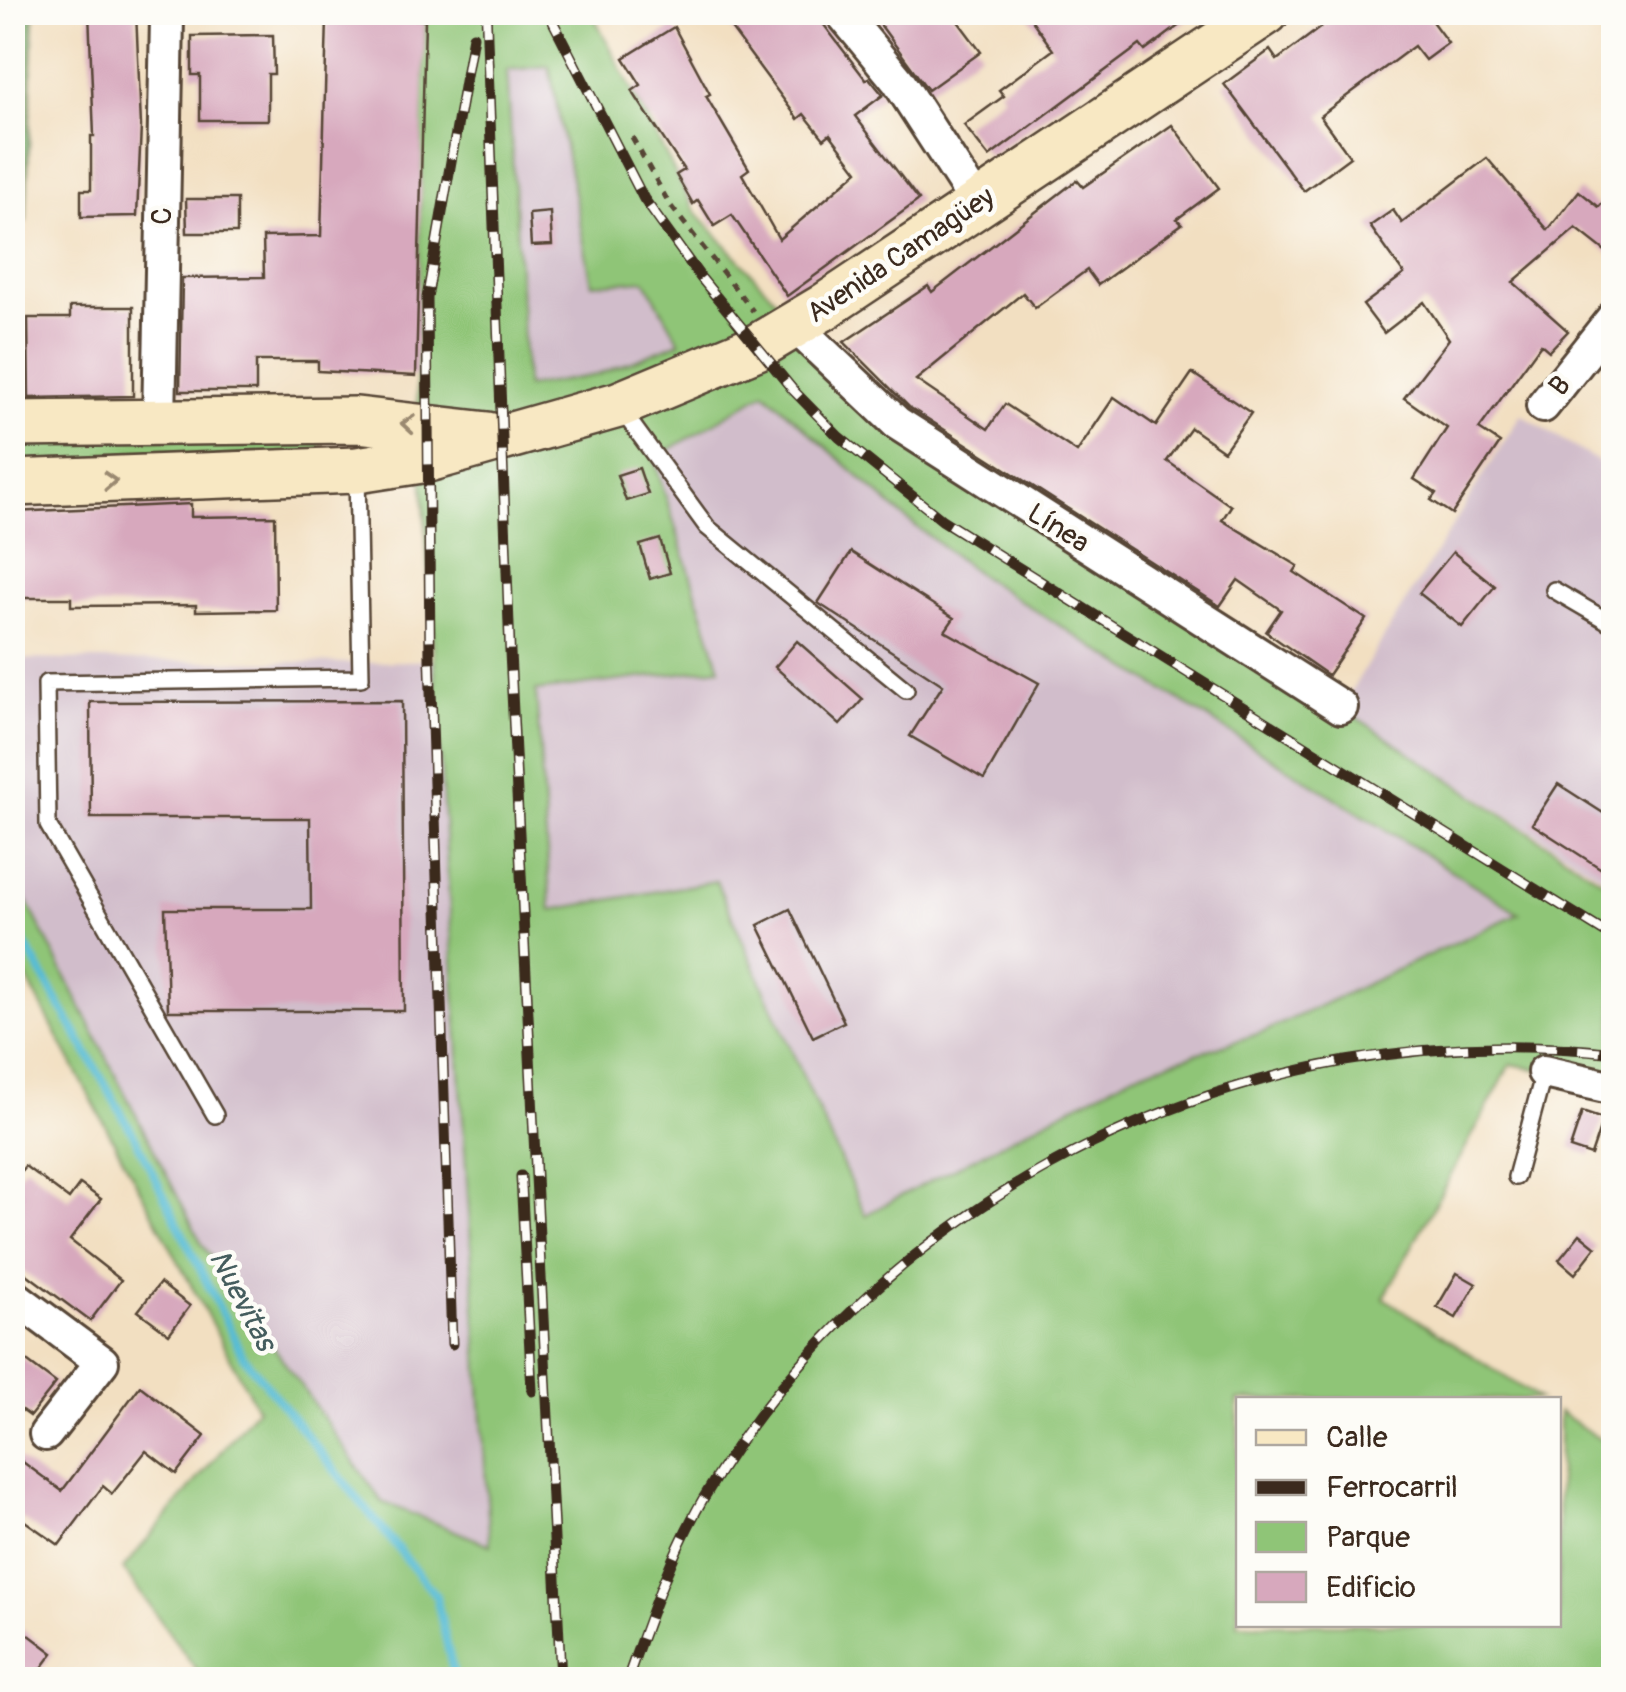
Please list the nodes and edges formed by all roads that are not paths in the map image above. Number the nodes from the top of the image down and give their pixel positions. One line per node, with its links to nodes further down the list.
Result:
1 (171, 12): 10 (street, C)
2 (840, 12): 4 (street)
3 (1266, 12): 4 (main road, Avenida Camagüey)
4 (977, 203): 6 (main road, Avenida Camagüey)
5 (1614, 318): 8 (street, B)
6 (778, 324): 7 (main road, Avenida Camagüey); 18 (street, Línea)
7 (618, 405): 12 (main road, Avenida Camagüey); 17 (lane)
8 (1543, 406)
9 (357, 420): 10 (main road, Avenida Camagüey); 12 (main road, Avenida Camagüey, one-way to 9); 13 (main road)
10 (159, 422): 11 (main road, Avenida Camagüey)
11 (12, 424)
12 (505, 437): 13 (main road, Avenida Camagüey)
13 (356, 470): 14 (main road, Avenida Camagüey, one-way to 13); 21 (lane)
14 (12, 484)
15 (1554, 590): 16 (lane)
16 (1614, 625)
17 (906, 690)
18 (1342, 706)
19 (1544, 1072): 20 (street); 22 (lane)
20 (1614, 1088)
21 (216, 1115)
22 (1516, 1178)
23 (12, 1295): 24 (street)
24 (46, 1434)

